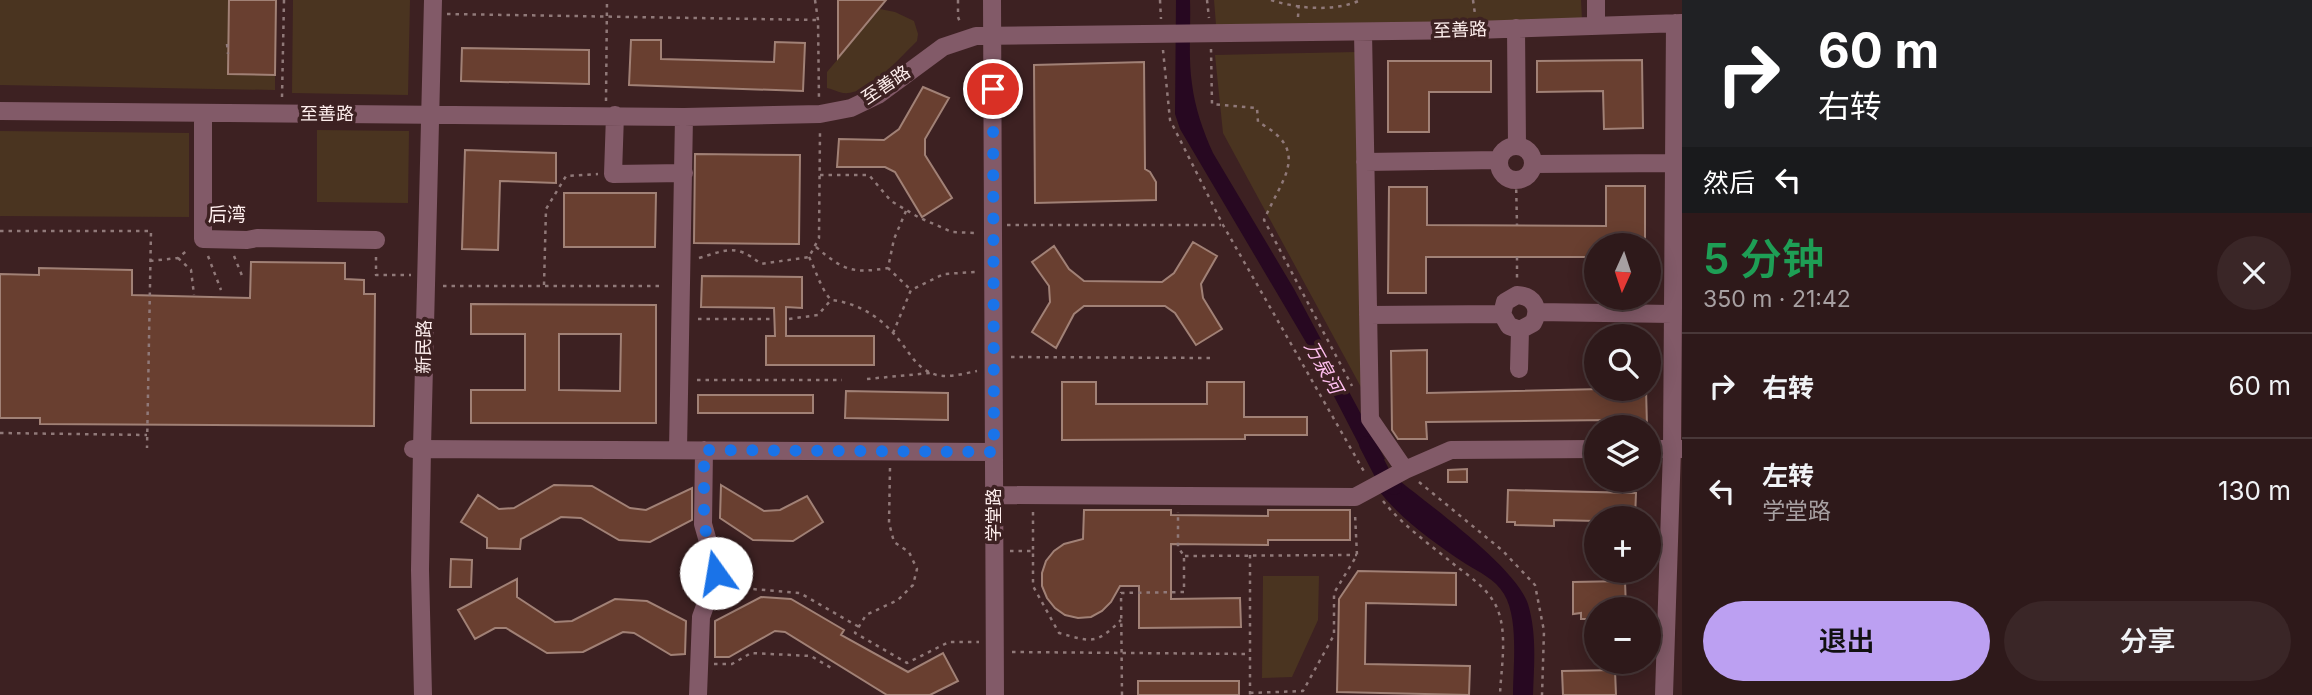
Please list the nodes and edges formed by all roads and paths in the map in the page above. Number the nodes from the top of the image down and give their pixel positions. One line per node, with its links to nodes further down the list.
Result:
1 (284, 0): 24 (path)
2 (607, 0): 10 (path)
3 (815, 0): 11 (path)
4 (958, 0): 19 (path)
5 (992, 0): 17 (street, 学堂路)
6 (1272, 0): 7 (path)
7 (1361, 0)
8 (1596, 0): 13 (street)
9 (433, 7): 10 (path); 26 (street, 新民路)
10 (607, 18): 11 (path); 27 (path)
11 (818, 20): 25 (path)
12 (1678, 23): 13 (street, 至善路); 32 (street)
13 (1596, 26): 14 (street, 至善路)
14 (1516, 28): 15 (street, 至善路); 29 (street)
15 (1363, 32): 16 (street, 至善路); 31 (street)
16 (1206, 34): 18 (street, 至善路); 80 (path)
17 (993, 35): 18 (street, 至善路); 19 (street, 至善路); 42 (street, 学堂路)
18 (1166, 35): 40 (path)
19 (966, 38): 25 (street, 至善路)
20 (227, 44): 21 (path)
21 (228, 54)
22 (0, 111): 23 (street, 至善路)
23 (203, 113): 24 (street, 至善路); 44 (street)
24 (282, 114): 26 (street, 至善路)
25 (820, 114): 28 (street, 至善路); 36 (path)
26 (430, 115): 27 (street, 至善路); 56 (street, 新民路)
27 (610, 115): 28 (street, 至善路); 34 (street)
28 (684, 117): 35 (street)
29 (1517, 146): 30 (street); 33 (street)
30 (1498, 160): 31 (street); 37 (street)
31 (1365, 162): 67 (street)
32 (1674, 163): 33 (street); 38 (street)
33 (1533, 164): 37 (street)
34 (614, 173): 35 (street); 57 (path)
35 (684, 173): 48 (street)
36 (820, 175): 39 (path); 47 (path)
37 (1516, 181): 41 (path)
38 (1678, 195): 66 (street)
39 (907, 211): 42 (path); 53 (path)
40 (1223, 225): 42 (path); 92 (path)
41 (1517, 225)
42 (993, 230): 74 (street, 学堂路)
43 (0, 231): 52 (path)
44 (203, 239): 45 (street); 51 (path); 59 (path)
45 (231, 239): 46 (street); 55 (path)
46 (376, 240): 56 (path)
47 (815, 246): 49 (path); 53 (path)
48 (682, 257): 49 (path); 58 (street)
49 (809, 257): 63 (path)
50 (1517, 257): 62 (path)
51 (178, 258): 52 (path); 61 (path)
52 (150, 261): 82 (path)
53 (888, 268): 60 (path)
54 (976, 272): 60 (path)
55 (243, 278)
56 (425, 280): 57 (path); 84 (street, 新民路)
57 (544, 285): 58 (path)
58 (681, 286): 68 (street)
59 (220, 290)
60 (911, 290): 72 (path)
61 (194, 295)
62 (1517, 295): 64 (street); 65 (street)
63 (831, 300): 70 (path); 72 (path)
64 (1537, 312): 66 (street); 71 (street)
65 (1502, 314): 67 (street); 71 (street)
66 (1673, 314): 86 (street)
67 (1368, 315): 91 (street)
68 (680, 319): 69 (path); 78 (street)
69 (770, 319)
70 (789, 319)
71 (1520, 330): 75 (street)
72 (893, 333): 76 (path)
73 (1212, 358): 74 (path)
74 (994, 362): 76 (path); 90 (street, 学堂路)
75 (1520, 369)
76 (930, 373): 77 (path)
77 (867, 379)
78 (679, 380): 79 (path); 87 (street)
79 (842, 380)
80 (1357, 396)
81 (0, 433): 82 (path)
82 (147, 435): 83 (path)
83 (147, 448)
84 (416, 449): 87 (street); 111 (street, 新民路)
85 (1584, 449): 91 (street)
86 (1677, 449): 117 (street)
87 (678, 450): 88 (street)
88 (704, 450): 89 (street); 102 (street)
89 (890, 451): 90 (street); 104 (path)
90 (994, 452): 93 (street, 学堂路)
91 (1405, 470): 92 (street); 116 (path)
92 (1372, 486): 96 (street); 115 (path)
93 (994, 495): 94 (street); 97 (street, 学堂路)
94 (1032, 495): 95 (street); 98 (path)
95 (1178, 495): 96 (street); 101 (path)
96 (1355, 496): 100 (path)
97 (994, 551): 98 (path); 105 (street, 学堂路)
98 (1033, 551): 103 (path)
99 (1250, 555): 100 (path); 101 (path); 107 (path)
100 (1357, 555): 110 (path)
101 (1184, 556): 103 (path)
102 (716, 573): 104 (path); 108 (street)
103 (1121, 620): 106 (path)
104 (859, 627): 105 (path)
105 (994, 647): 106 (path); 113 (street, 学堂路)
106 (1121, 653): 107 (path); 114 (path)
107 (1250, 654): 110 (path)
108 (699, 664): 109 (path); 112 (street)
109 (833, 669)
110 (1250, 694)
111 (423, 695)
112 (698, 695)
113 (995, 695)
114 (1122, 695)
115 (1500, 695)
116 (1542, 695)
117 (1664, 695)

